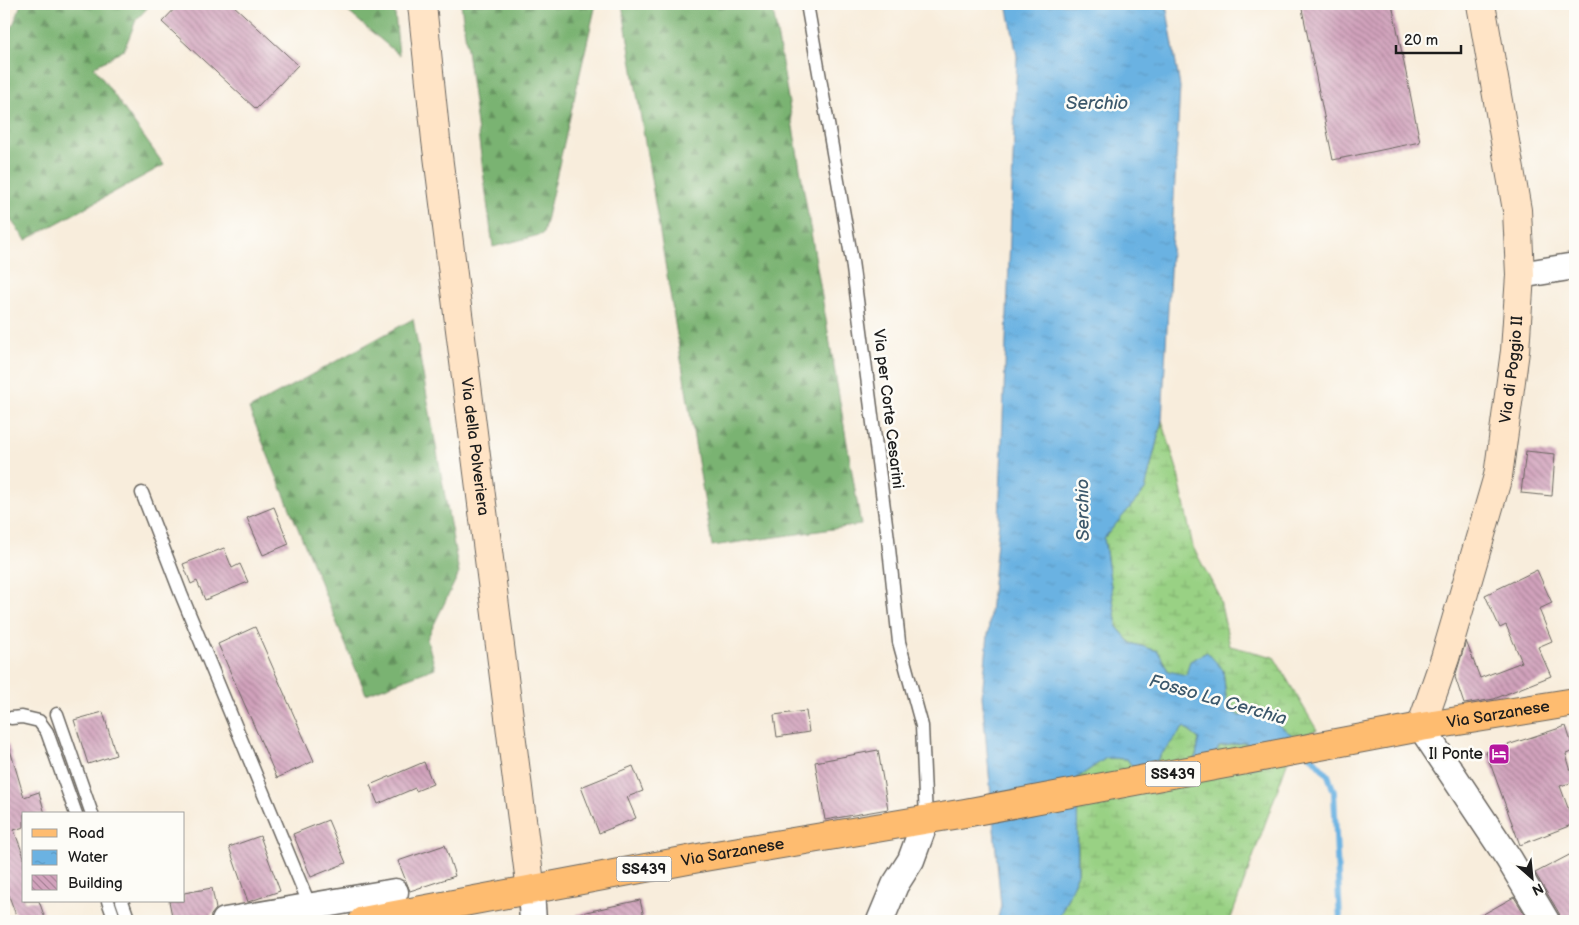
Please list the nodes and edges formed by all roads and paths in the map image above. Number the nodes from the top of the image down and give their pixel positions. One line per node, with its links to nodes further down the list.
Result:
1 (422, 4): 14 (street, Via della Polveriera)
2 (807, 4): 13 (lane, Via per Corte Cesarini)
3 (1481, 4): 5 (street, Via di Poggio II)
4 (1575, 266): 5 (street)
5 (1520, 275): 10 (street, Via di Poggio II)
6 (142, 493): 18 (lane)
7 (1575, 702): 10 (main road, Via Sarzanese / SS439)
8 (57, 714): 12 (lane)
9 (10, 718): 11 (lane)
10 (1421, 728): 13 (main road, SS439); 25 (street)
11 (75, 812)
12 (91, 812)
13 (926, 819): 14 (main road, Via Sarzanese / SS439); 24 (street)
14 (531, 891): 22 (main road, Via Sarzanese / SS439); 23 (street)
15 (395, 892): 18 (street)
16 (108, 902): 19 (lane)
17 (122, 902): 20 (lane)
18 (310, 906): 21 (street)
19 (115, 921)
20 (129, 921)
21 (225, 921)
22 (363, 921)
23 (532, 921)
24 (880, 921)
25 (1546, 921)

